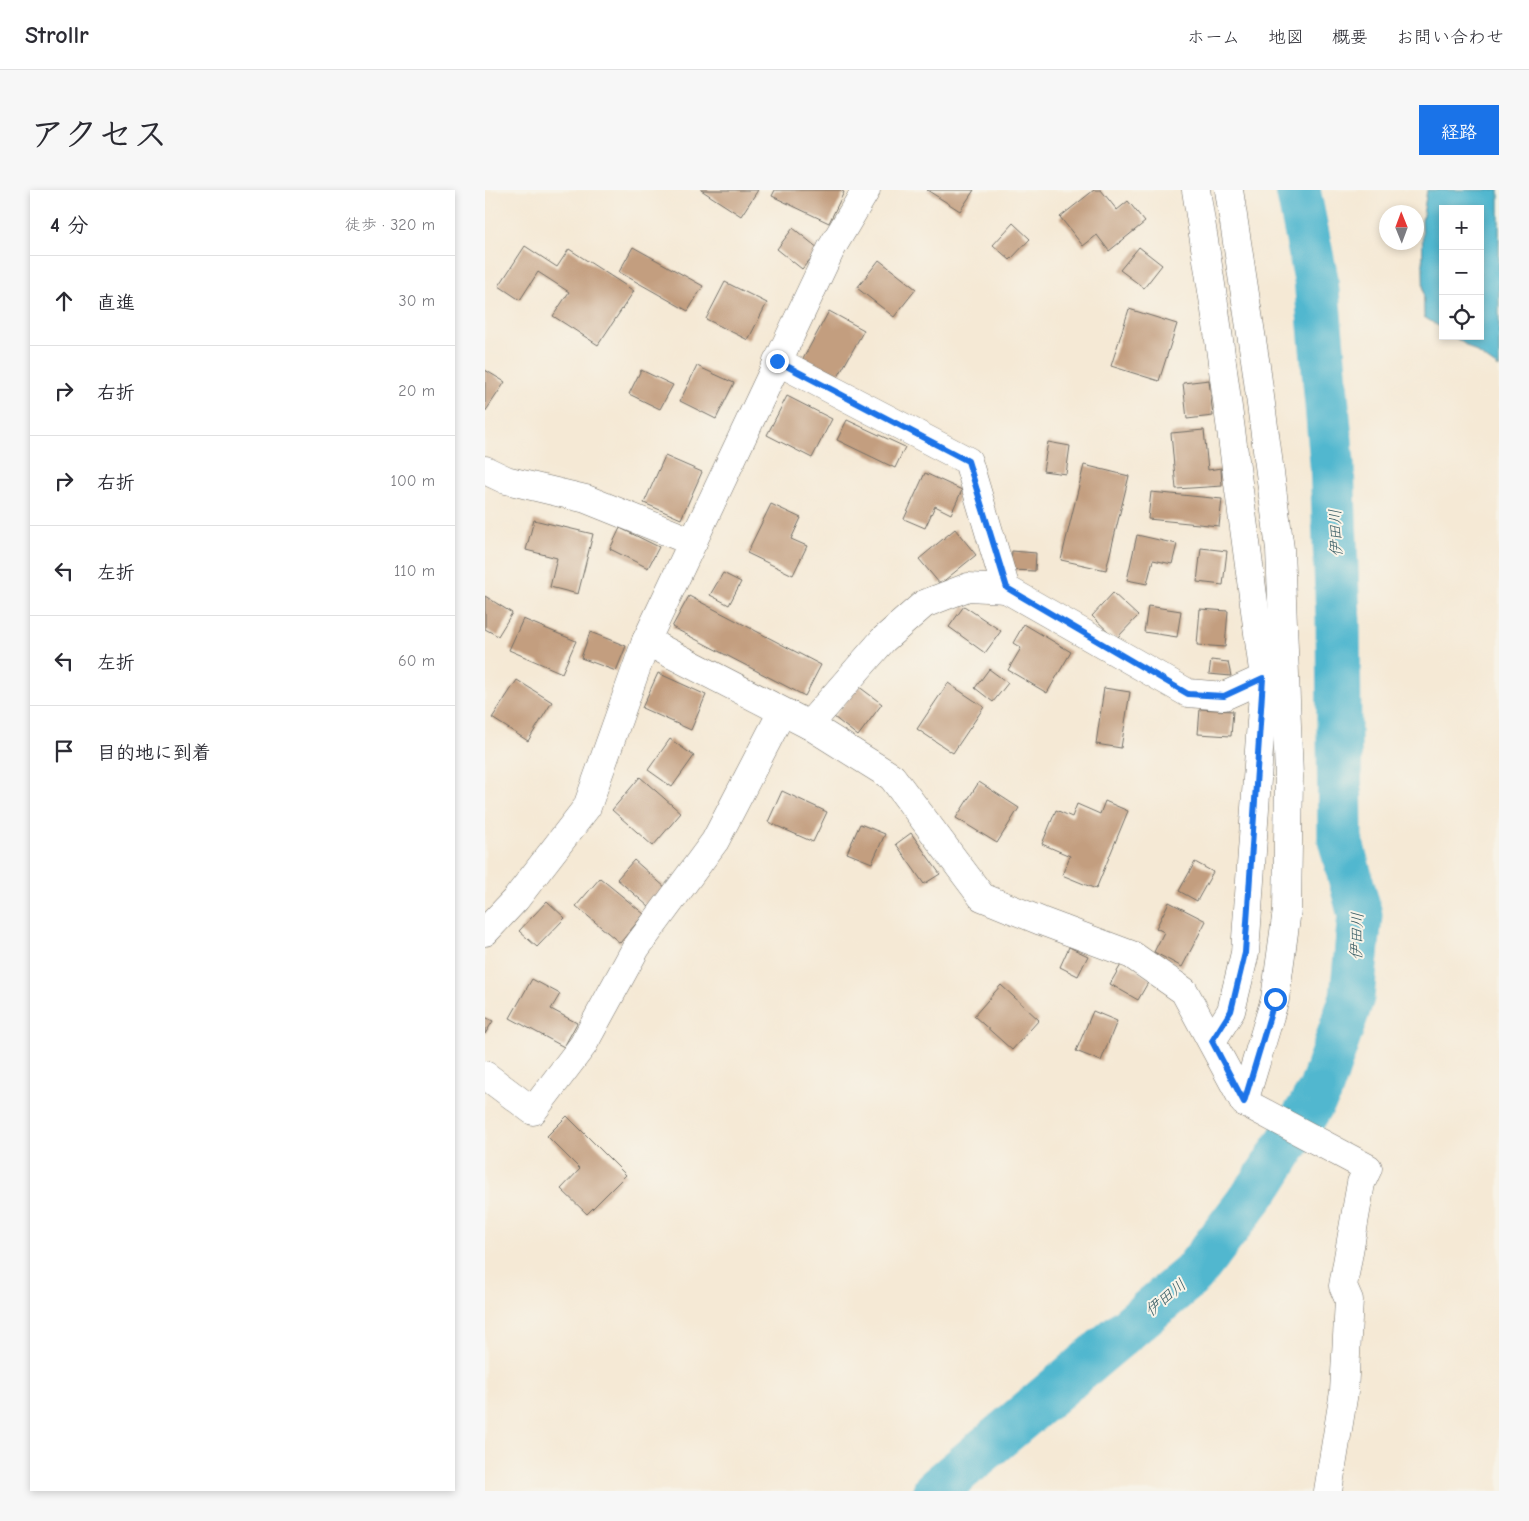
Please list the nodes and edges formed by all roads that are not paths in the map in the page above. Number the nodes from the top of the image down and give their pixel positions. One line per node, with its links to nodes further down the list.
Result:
1 (866, 190): 4 (street)
2 (1196, 190): 9 (street)
3 (1229, 190): 15 (street)
4 (777, 361): 6 (street); 7 (street)
5 (485, 470): 6 (street)
6 (693, 542): 8 (street)
7 (1007, 588): 9 (street); 11 (street)
8 (646, 641): 10 (street); 12 (street)
9 (1263, 678): 13 (street)
10 (782, 712): 11 (street); 14 (street)
11 (809, 725): 13 (street)
12 (485, 932)
13 (1212, 1041): 15 (street)
14 (485, 1075)
15 (1244, 1102): 16 (street)
16 (1328, 1491)

